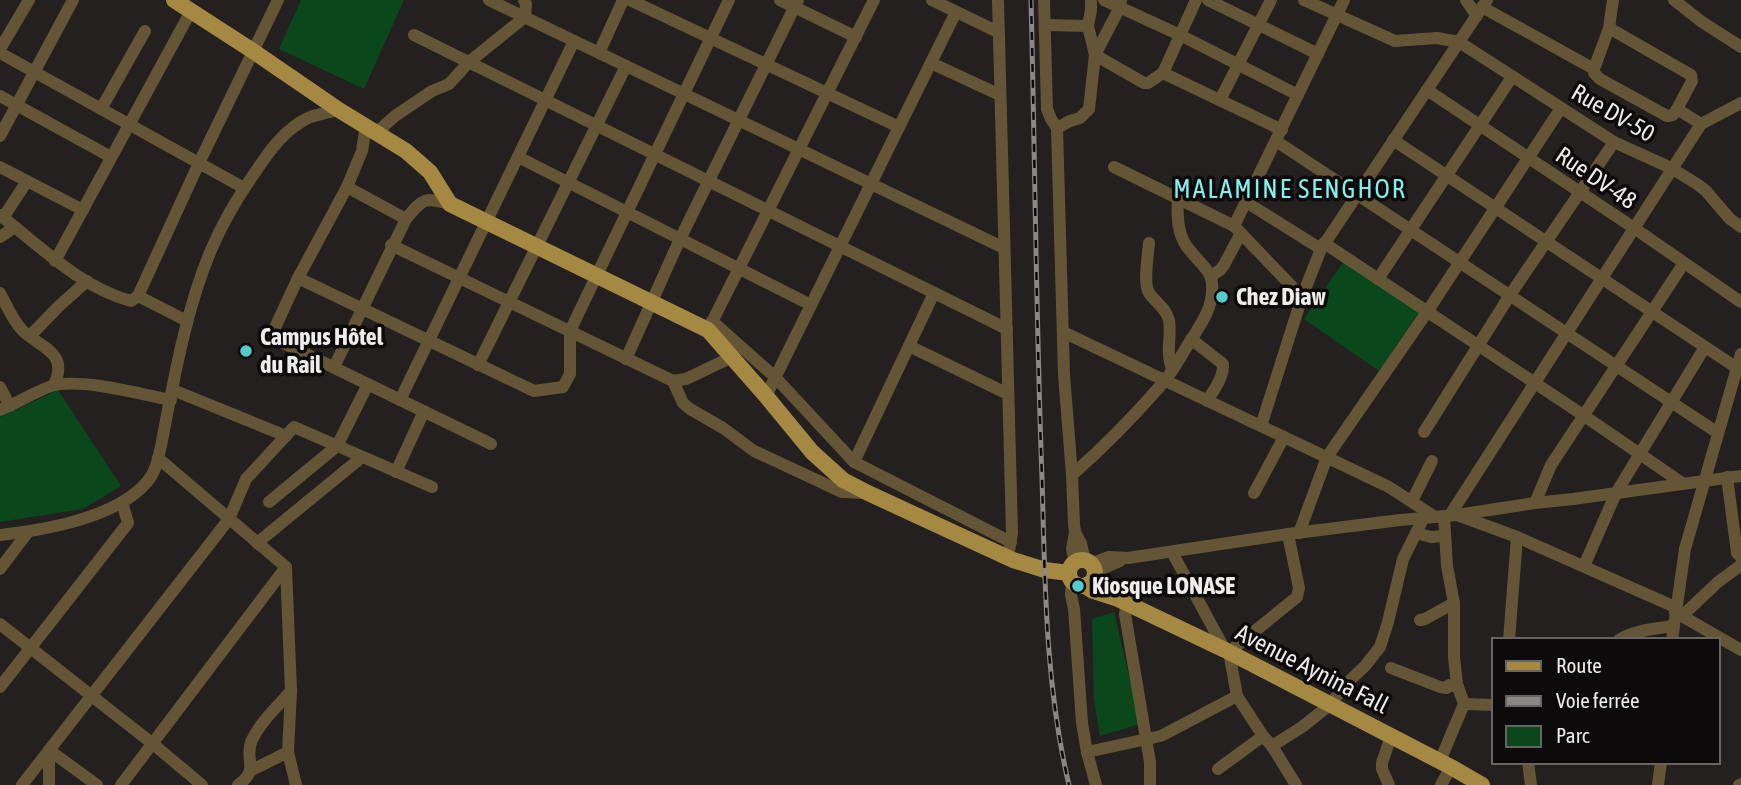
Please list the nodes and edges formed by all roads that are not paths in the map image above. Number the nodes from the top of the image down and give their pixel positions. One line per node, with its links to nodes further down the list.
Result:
1 (29, 0): 45 (street)
2 (72, 0): 56 (street)
3 (174, 0): 28 (main road)
4 (278, 0): 46 (street)
5 (489, 0): 31 (street)
6 (524, 0): 31 (street)
7 (624, 0): 47 (street)
8 (629, 0): 41 (street)
9 (729, 0): 41 (street)
10 (779, 0): 26 (street)
11 (874, 0): 40 (street)
12 (932, 0): 29 (street)
13 (998, 0): 37 (street)
14 (1044, 0): 32 (street)
15 (1091, 0): 34 (street)
16 (1104, 0): 25 (street)
17 (1196, 0): 39 (street)
18 (1208, 0): 33 (street)
19 (1271, 0): 33 (street)
20 (1304, 0): 30 (street)
21 (1343, 0): 30 (street)
22 (1466, 0): 27 (street)
23 (1613, 0): 35 (street)
24 (1674, 0): 44 (street)
25 (1121, 3): 39 (street); 49 (street)
26 (796, 4): 40 (street); 52 (street)
27 (1482, 8): 43 (street); 55 (street)
28 (191, 11): 46 (main road); 75 (street)
29 (956, 12): 37 (street); 51 (street)
30 (1337, 16): 43 (street); 48 (street)
31 (524, 17): 42 (street); 50 (street)
32 (1045, 25): 34 (street); 79 (street)
33 (1258, 25): 48 (street); 53 (street)
34 (1088, 26): 49 (street)
35 (1609, 28): 55 (street); 71 (street)
36 (145, 32): 70 (street)
37 (998, 32): 62 (street)
38 (414, 35): 50 (street)
39 (1180, 35): 53 (street); 57 (street)
40 (856, 37): 60 (street)
41 (711, 38): 52 (street); 61 (street)
42 (574, 41): 47 (street); 65 (street)
43 (1459, 42): 58 (street, Rue DV-50); 59 (street)
44 (1741, 47)
45 (0, 51): 56 (street)
46 (253, 51): 72 (main road); 90 (street)
47 (598, 53): 54 (street)
48 (1318, 54): 63 (street)
49 (1095, 55): 57 (street); 79 (street)
50 (469, 62): 65 (street); 80 (street)
51 (931, 63): 62 (street); 78 (street)
52 (766, 64): 60 (street); 73 (street)
53 (1238, 65): 63 (street); 66 (street)
54 (626, 66): 61 (street); 76 (street)
55 (1594, 69): 71 (street)
56 (34, 72): 68 (street); 70 (street)
57 (1163, 73): 66 (street)
58 (1512, 77): 69 (street, Rue DV-50); 77 (street)
59 (1427, 90): 77 (street, Rue DV-48); 83 (street)
60 (827, 93): 78 (street); 85 (street)
61 (684, 94): 73 (street); 86 (street)
62 (1000, 95): 126 (street)
63 (1298, 95): 82 (street)
64 (0, 96): 68 (street)
65 (546, 100): 76 (street); 88 (street)
66 (1220, 100): 82 (street)
67 (1741, 103): 74 (street)
68 (16, 105): 81 (street); 87 (street)
69 (1561, 108): 84 (street, Rue DV-50); 89 (street)
70 (101, 109): 75 (street)
71 (1677, 109): 74 (street)
72 (339, 110): 80 (main road); 100 (street)
73 (739, 120): 85 (street); 96 (street)
74 (1701, 124): 93 (street)
75 (129, 125): 87 (street); 90 (street)
76 (597, 125): 86 (street); 97 (street)
77 (1480, 125): 89 (street, Rue DV-48); 94 (street)
78 (899, 127): 98 (street)
79 (1057, 128): 154 (street)
80 (372, 129): 99 (street); 105 (main road)
81 (0, 136)
82 (1279, 136): 102 (street); 104 (street)
83 (1393, 140): 94 (street); 102 (street)
84 (1614, 142): 93 (street, Rue DV-50); 101 (street)
85 (799, 149): 98 (street); 108 (street)
86 (655, 154): 96 (street); 109 (street)
87 (111, 157): 107 (street)
88 (518, 157): 97 (street); 112 (street)
89 (1528, 158): 101 (street, Rue DV-48); 106 (street)
90 (199, 163): 100 (street); 141 (street)
91 (0, 167): 95 (street)
92 (1114, 167): 103 (street)
93 (1671, 169): 113 (street, Rue DV-50); 115 (street)
94 (1447, 176): 106 (street); 117 (street)
95 (27, 181): 107 (street); 110 (street)
96 (709, 181): 108 (street); 119 (street)
97 (568, 182): 109 (street); 123 (street)
98 (871, 184): 124 (street); 126 (street)
99 (347, 187): 111 (street); 133 (street)
100 (244, 188): 150 (street)
101 (1581, 193): 115 (street, Rue DV-48); 120 (street)
102 (1357, 194): 117 (street); 125 (street)
103 (1178, 198): 116 (street); 132 (street)
104 (1246, 202): 116 (street); 125 (street)
105 (450, 204): 111 (street); 112 (main road)
106 (1495, 208): 120 (street); 128 (street)
107 (83, 210): 127 (street)
108 (768, 211): 124 (street); 130 (street)
109 (627, 212): 119 (street); 131 (street)
110 (2, 216): 114 (street)
111 (406, 219): 122 (street)
112 (487, 222): 123 (main road); 134 (street)
113 (1741, 227)
114 (15, 228): 118 (street); 127 (street)
115 (1634, 228): 129 (street, Rue DV-48); 136 (street)
116 (1238, 230): 132 (street); 142 (street)
117 (1411, 230): 128 (street); 135 (street)
118 (0, 237)
119 (680, 239): 130 (street); 145 (street)
120 (1546, 241): 136 (street); 140 (street)
121 (1149, 243): 169 (street)
122 (391, 245): 134 (street); 147 (street)
123 (537, 246): 131 (main road); 143 (street)
124 (840, 246): 139 (street); 146 (street)
125 (1322, 246): 135 (street); 142 (street)
126 (1004, 248): 152 (street)
127 (55, 261): 137 (street)
128 (1460, 262): 140 (street); 148 (street)
129 (1684, 263): 144 (street, Rue DV-48); 149 (street)
130 (739, 269): 146 (street); 151 (street)
131 (597, 276): 145 (main road); 153 (street)
132 (1211, 276): 157 (street)
133 (298, 278): 147 (street); 167 (street)
134 (459, 278): 143 (street); 158 (street)
135 (1378, 279): 148 (street)
136 (1602, 279): 149 (street); 155 (street)
137 (87, 281): 141 (street); 156 (street)
138 (0, 293): 156 (street)
139 (934, 293): 152 (street); 160 (street)
140 (1510, 295): 155 (street); 159 (street)
141 (138, 296): 150 (street)
142 (1302, 297): 187 (street)
143 (509, 302): 153 (street); 165 (street)
144 (1741, 302)
145 (652, 303): 151 (main road); 164 (street)
146 (811, 305): 170 (street)
147 (361, 309): 158 (street); 167 (street)
148 (1427, 312): 159 (street); 196 (street)
149 (1652, 312): 161 (street); 166 (street)
150 (187, 321): 179 (street)
151 (710, 326): 163 (main road, Avenue Aynina Fall); 170 (street)
152 (1007, 329): 178 (street)
153 (570, 331): 164 (street); 165 (street)
154 (1063, 332): 172 (street); 201 (street)
155 (1567, 333): 166 (street); 173 (street)
156 (30, 336): 175 (street)
157 (1191, 339): 169 (street); 182 (street)
158 (429, 341): 165 (street); 181 (street)
159 (1478, 345): 173 (street); 188 (street)
160 (909, 346): 178 (street); 199 (street)
161 (1705, 347): 168 (street); 183 (street)
162 (1741, 354): 168 (street)
163 (732, 357): 171 (street); 180 (main road, Avenue Aynina Fall)
164 (626, 359): 171 (street)
165 (478, 365)
166 (1617, 366): 183 (street); 186 (street)
167 (334, 367): 174 (street)
168 (1737, 368): 177 (street)
169 (1172, 370): 172 (street)
170 (775, 377): 180 (street); 199 (street)
171 (673, 381): 207 (street)
172 (1164, 381): 182 (street); 201 (street)
173 (1535, 383): 186 (street); 214 (street)
174 (368, 384): 181 (street); 193 (street)
175 (54, 385): 179 (street); 184 (street)
176 (0, 387): 184 (street)
177 (1735, 393): 189 (street)
178 (1008, 394): 223 (street)
179 (172, 395): 190 (street); 197 (street)
180 (766, 396): 207 (main road, Avenue Aynina Fall)
181 (400, 400): 185 (street)
182 (1208, 401): 187 (street)
183 (1672, 402): 189 (street); 194 (street)
184 (5, 408)
185 (424, 411): 192 (street); 200 (street)
186 (1583, 415): 194 (street); 213 (street)
187 (1261, 426): 191 (street)
188 (1424, 432)
189 (1718, 433): 204 (street)
190 (286, 436): 193 (street); 215 (street)
191 (1284, 437): 196 (street); 208 (street)
192 (491, 444)
193 (337, 446): 195 (street); 212 (street)
194 (1638, 454): 205 (street); 209 (street)
195 (362, 457): 200 (street); 222 (street)
196 (1326, 457): 210 (street); 218 (street)
197 (158, 458): 211 (street); 215 (street)
198 (1433, 461): 210 (street)
199 (854, 462): 223 (street)
200 (396, 472): 206 (street)
201 (1072, 475): 230 (street)
202 (1741, 476): 203 (street)
203 (1727, 477): 204 (street); 225 (street)
204 (1705, 480): 205 (street); 233 (street)
205 (1682, 484): 209 (street)
206 (432, 487)
207 (868, 493): 223 (main road, Avenue Aynina Fall)
208 (1254, 493)
209 (1616, 493): 213 (street); 227 (street)
210 (1412, 501): 214 (street)
211 (122, 502): 216 (street); 241 (street)
212 (269, 502)
213 (1535, 503): 214 (street)
214 (1442, 516): 217 (street); 218 (street); 220 (street); 221 (street)
215 (229, 519): 222 (street); 248 (street)
216 (28, 532): 219 (street); 229 (street)
217 (1416, 533): 220 (street); 250 (street)
218 (1294, 534): 224 (street); 243 (street)
219 (0, 536)
220 (1445, 536): 232 (street)
221 (1517, 537): 227 (street); 236 (street)
222 (257, 543): 228 (street)
223 (1009, 550): 230 (main road, Avenue Aynina Fall)
224 (1172, 552): 230 (street); 243 (street)
225 (1741, 557)
226 (1741, 565): 233 (street)
227 (1584, 566): 233 (street)
228 (286, 567): 247 (street); 256 (street)
229 (0, 569)
230 (1083, 574): 231 (main road, Avenue Aynina Fall); 259 (street)
231 (1123, 601): 243 (main road, Avenue Aynina Fall); 254 (street)
232 (1454, 603): 234 (street); 246 (street)
233 (1676, 615): 237 (street); 238 (street); 239 (street)
234 (1420, 620)
235 (0, 624): 241 (street)
236 (1509, 638)
237 (1622, 638)
238 (1672, 638)
239 (1719, 638)
240 (1720, 639): 242 (street)
241 (31, 648): 245 (street); 248 (street)
242 (1741, 650)
243 (1227, 651): 249 (street); 250 (main road, Avenue Aynina Fall)
244 (1391, 668): 246 (street)
245 (0, 687)
246 (1458, 687): 251 (street)
247 (291, 691): 258 (street); 263 (street)
248 (92, 696): 256 (street); 257 (street)
249 (1237, 696): 254 (street); 255 (street)
250 (1331, 704): 253 (main road, Avenue Aynina Fall); 255 (street)
251 (1464, 704): 252 (street); 260 (street)
252 (1492, 705)
253 (1391, 736): 260 (main road, Avenue Aynina Fall); 277 (street)
254 (1146, 740): 259 (street); 275 (street)
255 (1267, 741): 264 (street); 276 (street)
256 (153, 744): 265 (street); 269 (street)
257 (49, 750): 266 (street); 267 (street); 268 (street)
258 (288, 752): 263 (street); 273 (street)
259 (1087, 752): 274 (street)
260 (1445, 764): 278 (street); 279 (main road, Avenue Aynina Fall)
261 (1528, 764): 280 (street)
262 (1661, 764): 281 (street)
263 (252, 769): 272 (street)
264 (1218, 769)
265 (190, 774): 270 (street); 271 (street)
266 (22, 785)
267 (49, 785)
268 (97, 785)
269 (121, 785)
270 (180, 785)
271 (202, 785)
272 (238, 785)
273 (296, 785)
274 (1096, 785)
275 (1150, 785)
276 (1296, 785)
277 (1389, 785)
278 (1441, 785)
279 (1482, 785)
280 (1531, 785)
281 (1658, 785)

